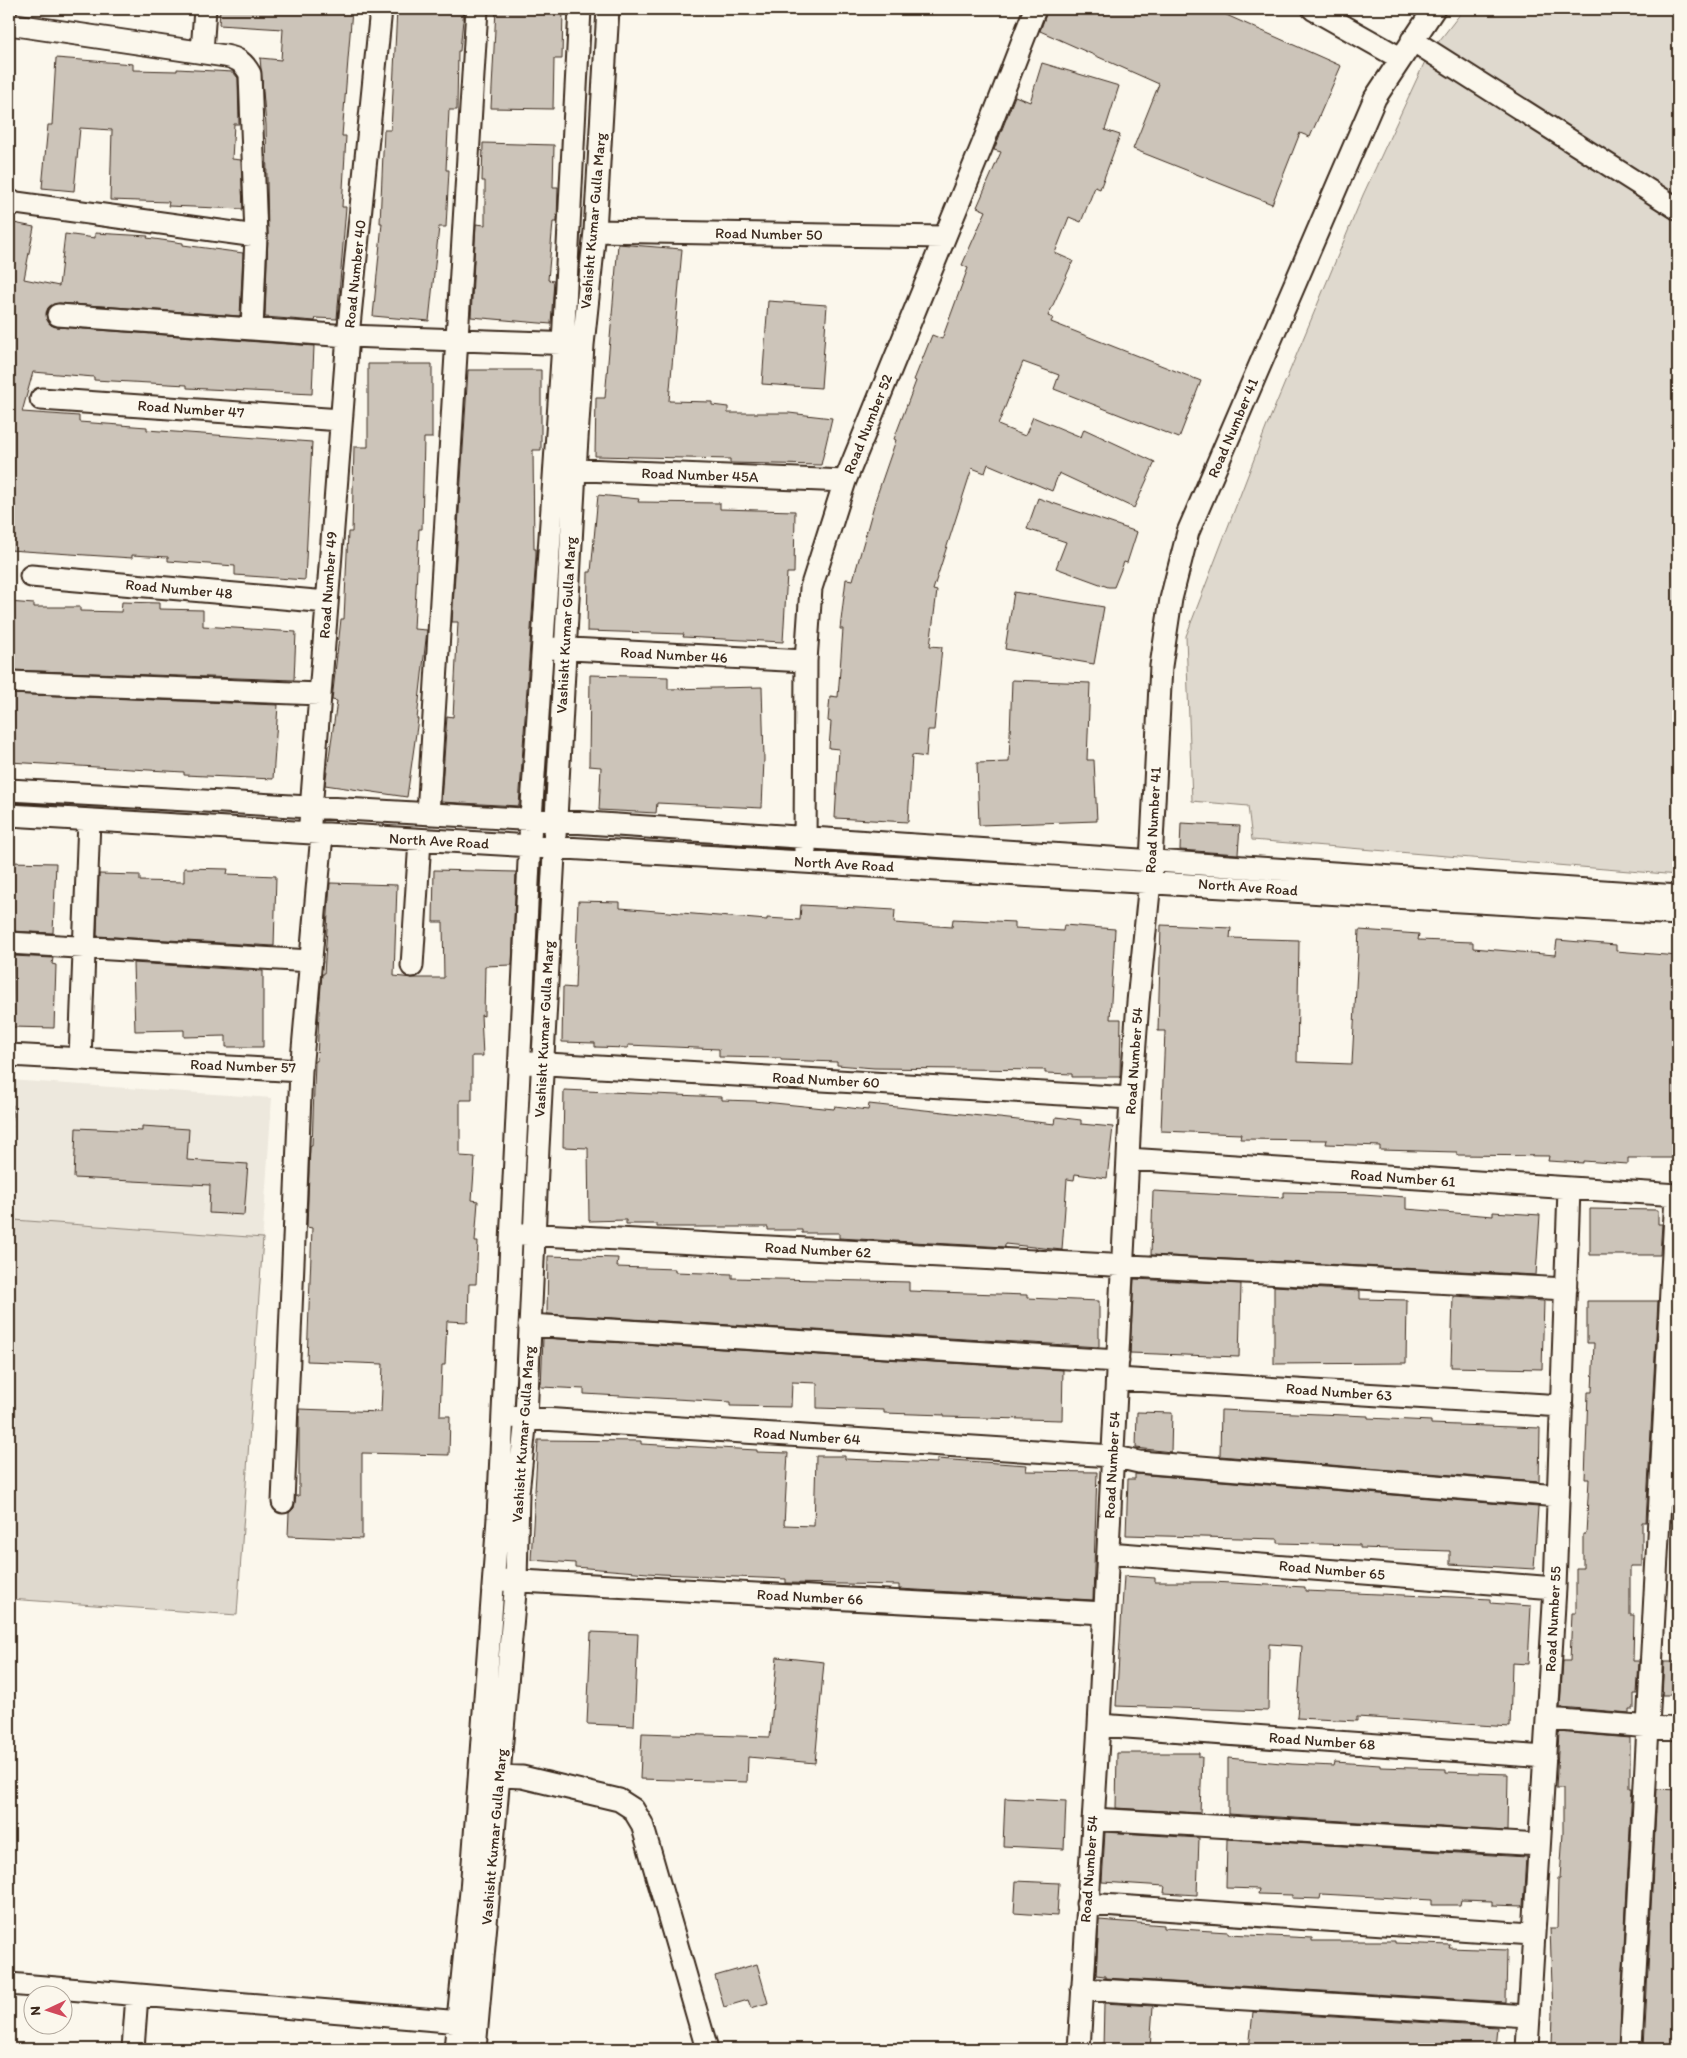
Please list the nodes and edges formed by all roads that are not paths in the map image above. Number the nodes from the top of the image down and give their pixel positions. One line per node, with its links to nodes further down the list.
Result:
1 (10, 9): 10 (street)
2 (205, 9): 13 (street)
3 (381, 9): 22 (street, Road Number 40)
4 (477, 9): 23 (street)
5 (580, 9): 24 (street, Vashisht Kumar Gulla Marg)
6 (608, 9): 17 (street, Vashisht Kumar Gulla Marg)
7 (1035, 9): 19 (street, Road Number 52)
8 (1314, 9): 14 (street)
9 (1434, 9): 12 (street, Road Number 41)
10 (9, 19)
11 (9, 24): 13 (street)
12 (1412, 40): 14 (street, Road Number 41); 16 (street)
13 (202, 52): 18 (street)
14 (1400, 58): 49 (street, Road Number 41)
15 (9, 204): 18 (street)
16 (1678, 209)
17 (595, 230): 19 (street, Road Number 50); 24 (street, Vashisht Kumar Gulla Marg)
18 (256, 236): 21 (street)
19 (943, 237): 28 (street, Road Number 52)
20 (58, 315): 21 (street)
21 (252, 329): 22 (street)
22 (348, 336): 23 (street, Road Number 40); 26 (street, Road Number 49)
23 (459, 340): 24 (street, Road Number 40); 38 (street)
24 (573, 344): 27 (street, Vashisht Kumar Gulla Marg)
25 (41, 398): 26 (street, Road Number 47)
26 (340, 420): 30 (street, Road Number 49)
27 (565, 469): 28 (street, Road Number 45A); 31 (street, Vashisht Kumar Gulla Marg); 32 (street, Vashisht Kumar Gulla Marg)
28 (845, 481): 33 (street, Road Number 52)
29 (31, 576): 30 (street, Road Number 48)
30 (327, 602): 35 (street, Road Number 49)
31 (543, 647): 32 (street, Road Number 46); 40 (street, Vashisht Kumar Gulla Marg)
32 (564, 649): 33 (street, Road Number 46); 42 (street, Vashisht Kumar Gulla Marg)
33 (806, 661): 44 (street, Road Number 52)
34 (9, 682): 35 (street)
35 (320, 694): 37 (street, Road Number 49)
36 (9, 790): 37 (street)
37 (312, 808): 38 (street); 43 (street, Road Number 49)
38 (428, 814): 40 (street)
39 (9, 815): 41 (street, North Ave Road)
40 (531, 819): 42 (street); 46 (street, Vashisht Kumar Gulla Marg)
41 (89, 820): 43 (street, North Ave Road); 53 (street)
42 (557, 820): 44 (street); 47 (street, Vashisht Kumar Gulla Marg)
43 (316, 834): 45 (street, North Ave Road); 54 (street, Road Number 57)
44 (805, 838): 48 (street, Road Number 52); 49 (street)
45 (420, 840): 46 (street, North Ave Road); 55 (street)
46 (530, 846): 47 (street, North Ave Road); 58 (street, Vashisht Kumar Gulla Marg)
47 (555, 848): 48 (street, North Ave Road); 59 (street, Vashisht Kumar Gulla Marg)
48 (804, 862): 49 (street, North Ave Road)
49 (1151, 872): 50 (street); 51 (street, North Ave Road); 61 (street, Road Number 54)
50 (1678, 896)
51 (1678, 914)
52 (9, 943): 53 (street)
53 (85, 949): 54 (street); 57 (street)
54 (311, 961): 60 (street, Road Number 57)
55 (412, 966)
56 (9, 1055): 57 (street, Road Number 57)
57 (80, 1059): 60 (street, Road Number 57)
58 (520, 1063): 59 (street, Road Number 60); 65 (street, Vashisht Kumar Gulla Marg)
59 (543, 1063): 61 (street, Road Number 60); 66 (street, Vashisht Kumar Gulla Marg)
60 (301, 1071): 76 (street)
61 (1131, 1098): 62 (street, Road Number 54)
62 (1128, 1159): 63 (street, Road Number 61); 67 (street, Road Number 54)
63 (1570, 1189): 64 (street, Road Number 61); 68 (street, Road Number 55)
64 (1677, 1195): 84 (street)
65 (512, 1234): 66 (street, Road Number 62); 72 (street, Vashisht Kumar Gulla Marg)
66 (536, 1235): 67 (street, Road Number 62); 69 (street, Vashisht Kumar Gulla Marg)
67 (1124, 1266): 68 (street, Road Number 62); 70 (street, Road Number 54)
68 (1566, 1289): 71 (street, Road Number 55)
69 (529, 1325): 70 (street, Road Number 63); 73 (street, Vashisht Kumar Gulla Marg)
70 (1118, 1370): 71 (street, Road Number 63); 74 (street, Road Number 54)
71 (1562, 1406): 75 (street, Road Number 55)
72 (503, 1416): 73 (street, Road Number 64); 78 (street, Vashisht Kumar Gulla Marg)
73 (526, 1418): 74 (street, Road Number 64); 79 (street, Vashisht Kumar Gulla Marg)
74 (1112, 1456): 75 (street, Road Number 64); 77 (street, Road Number 54)
75 (1558, 1496): 80 (street, Road Number 55)
76 (283, 1502)
77 (1108, 1553): 80 (street, Road Number 65); 81 (street, Road Number 54)
78 (494, 1580): 79 (street, Road Number 66); 96 (street, Vashisht Kumar Gulla Marg)
79 (516, 1581): 81 (street, Road Number 66); 87 (street, Vashisht Kumar Gulla Marg)
80 (1555, 1588): 82 (street, Road Number 55)
81 (1104, 1613): 83 (street, Road Number 54)
82 (1547, 1719): 84 (street); 86 (street, Road Number 55)
83 (1099, 1725): 86 (street, Road Number 68); 88 (street, Road Number 54)
84 (1648, 1726): 85 (street); 103 (street)
85 (1678, 1729)
86 (1545, 1757): 89 (street, Road Number 55)
87 (500, 1776): 96 (street, Vashisht Kumar Gulla Marg); 100 (street)
88 (1092, 1819): 89 (street); 90 (street, Road Number 54)
89 (1539, 1845): 91 (street, Road Number 55)
90 (1087, 1904): 91 (street); 93 (street, Road Number 54)
91 (1533, 1934): 95 (street, Road Number 55)
92 (9, 1984): 94 (street)
93 (1082, 1989): 95 (street); 101 (street, Road Number 54)
94 (137, 1995): 96 (street); 97 (street)
95 (1528, 2016): 102 (street, Road Number 55)
96 (468, 2022): 98 (street, Vashisht Kumar Gulla Marg); 99 (street, Vashisht Kumar Gulla Marg)
97 (133, 2049)
98 (455, 2049)
99 (475, 2049)
100 (707, 2049)
101 (1079, 2049)
102 (1527, 2049)
103 (1631, 2049)

